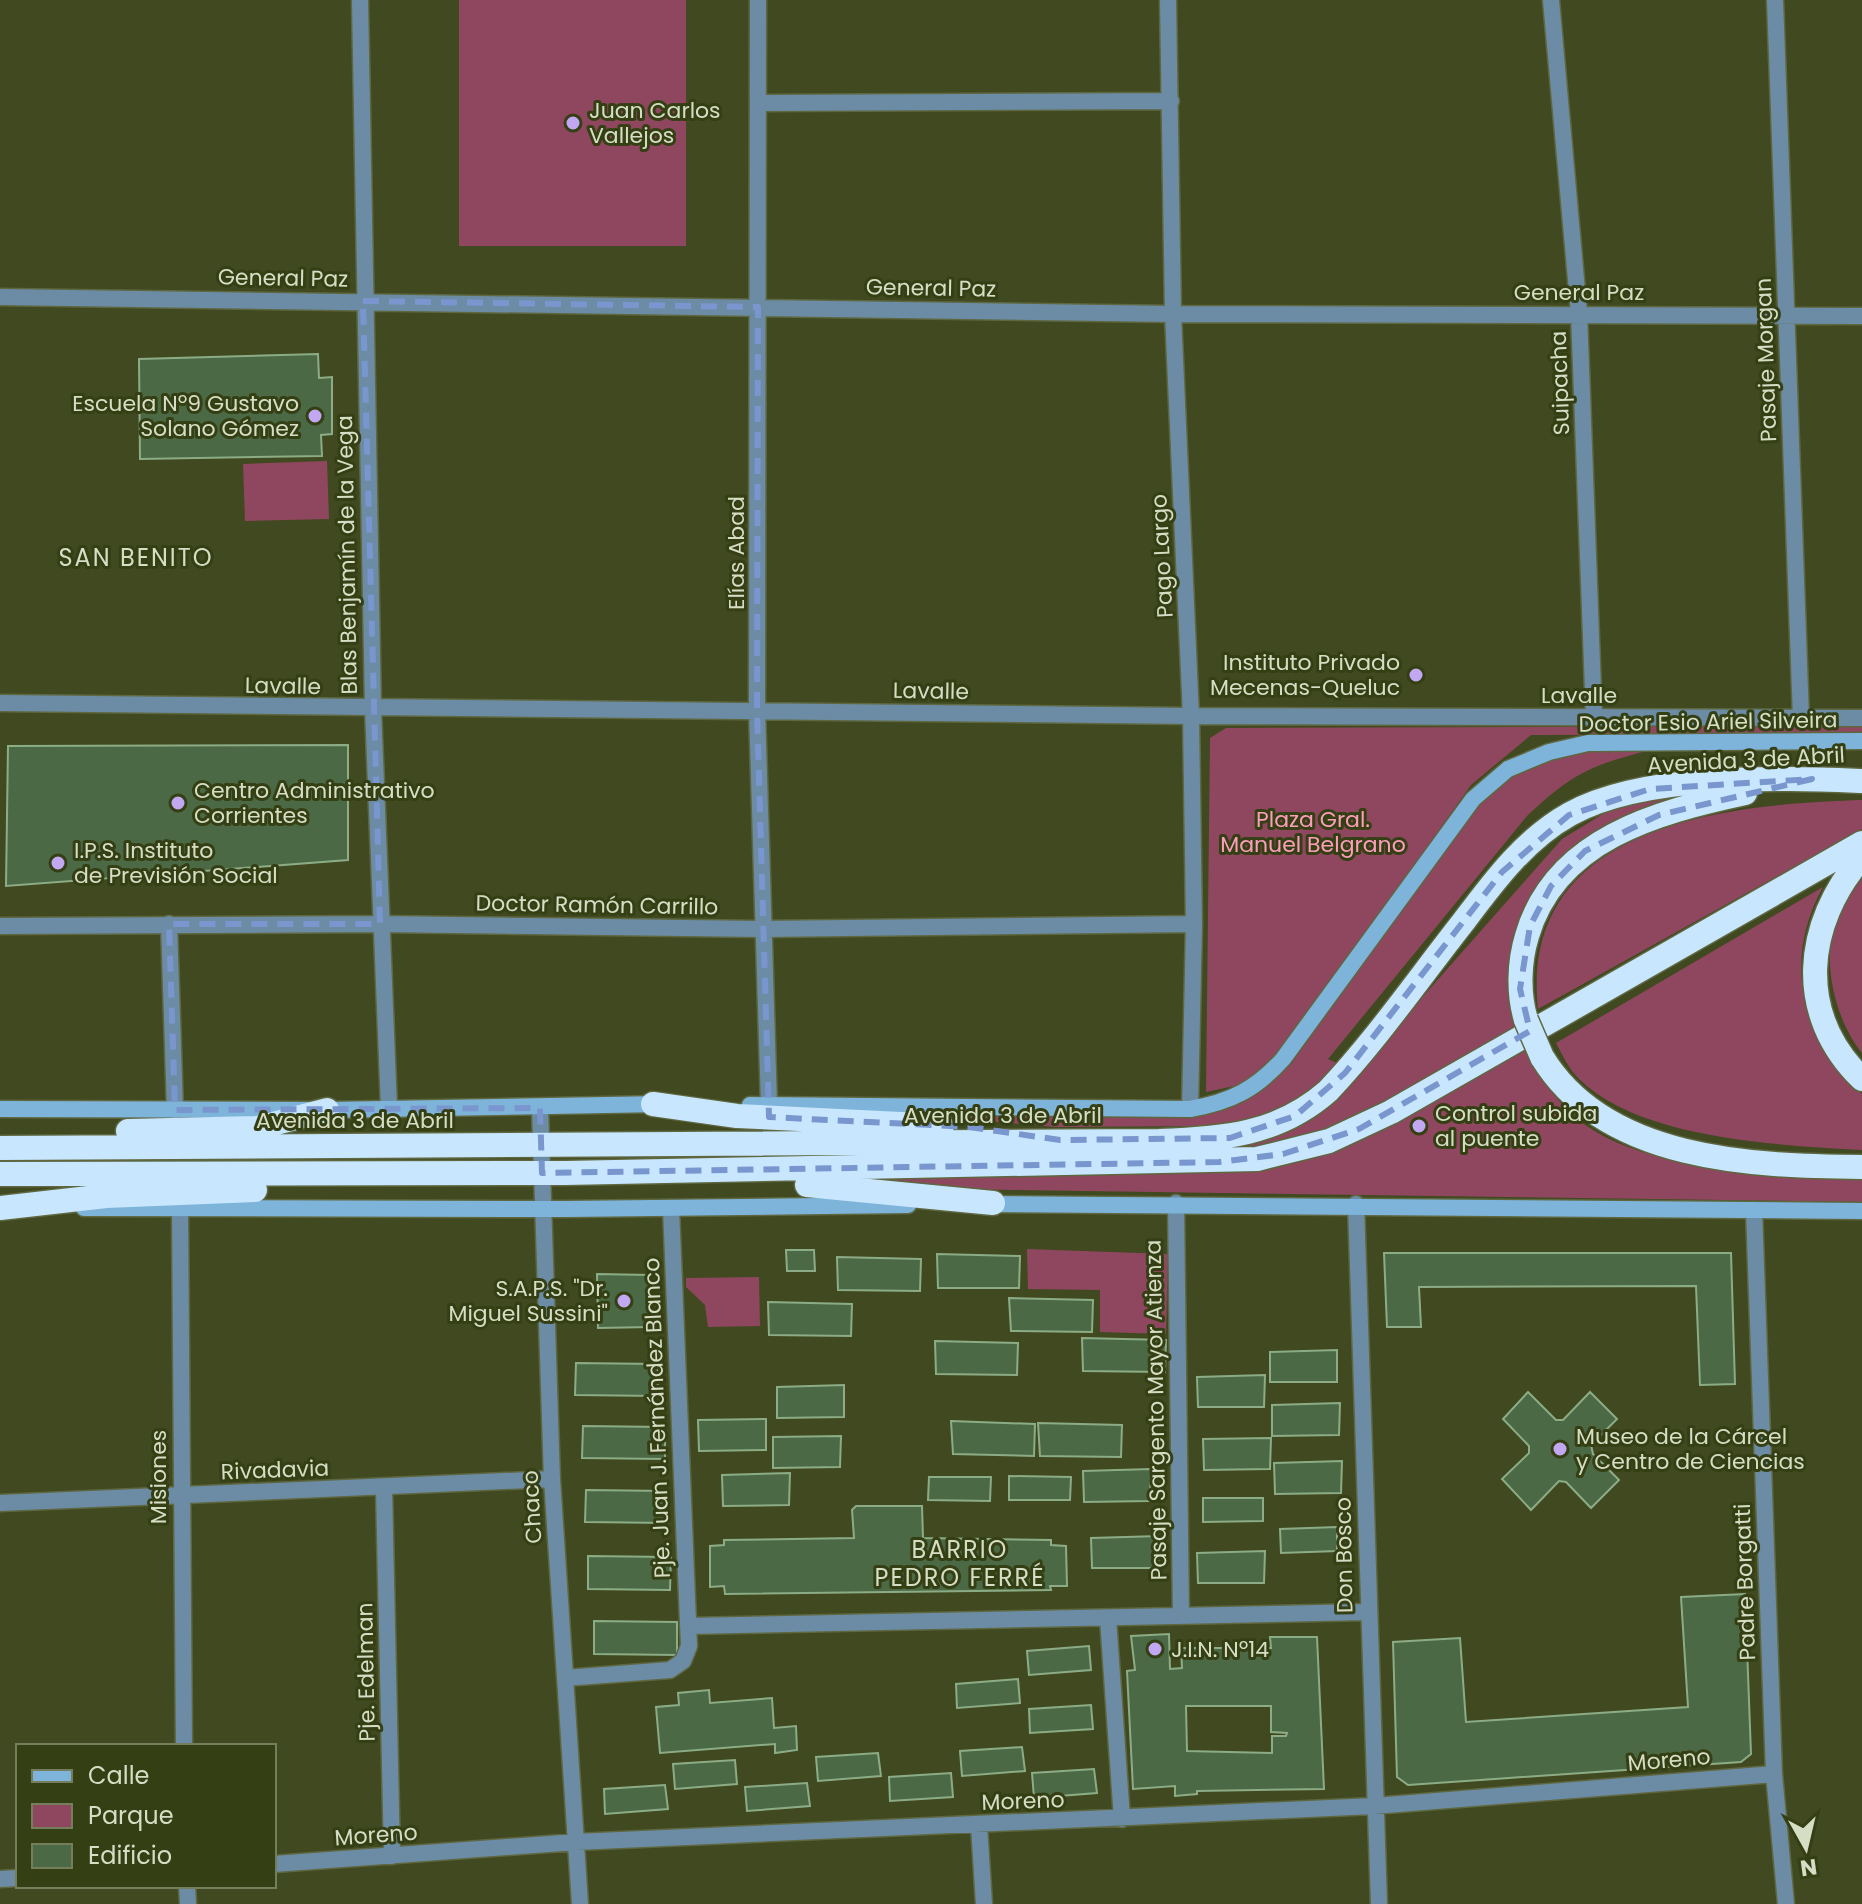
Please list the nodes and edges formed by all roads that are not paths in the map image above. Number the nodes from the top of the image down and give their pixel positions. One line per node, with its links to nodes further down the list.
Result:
1 (360, 0): 9 (street, Blas Benjamín de la Vega)
2 (758, 0): 7 (street, Elías Abad)
3 (1168, 0): 6 (street, Pago Largo)
4 (1551, 0): 11 (street, Suipacha)
5 (1775, 0): 13 (street, Pasaje Morgan)
6 (1171, 101): 7 (street); 12 (street, Pago Largo)
7 (759, 103): 10 (street, Elías Abad)
8 (0, 297): 9 (street, General Paz)
9 (363, 301): 10 (street, General Paz); 16 (street, Blas Benjamín de la Vega)
10 (758, 307): 12 (street, General Paz); 17 (street, Elías Abad)
11 (1579, 313): 12 (street, General Paz); 13 (street, General Paz); 19 (street, Suipacha)
12 (1173, 314): 18 (street, Pago Largo)
13 (1787, 316): 14 (street, General Paz); 20 (street, Pasaje Morgan)
14 (1862, 316)
15 (0, 703): 16 (street, Lavalle)
16 (373, 709): 17 (street, Lavalle); 28 (street, Blas Benjamín de la Vega)
17 (757, 710): 18 (street, Lavalle); 31 (street, Elías Abad)
18 (1191, 716): 19 (street, Lavalle); 29 (street, Pago Largo)
19 (1594, 717): 20 (street, Lavalle)
20 (1801, 718): 21 (street, Lavalle)
21 (1862, 718)
22 (1862, 741): 38 (main road, Doctor Esio Ariel Silveira)
23 (1812, 779): 24 (highway, Avenida 3 de Abril); 41 (highway, Avenida 3 de Abril); 44 (highway, bridge)
24 (1862, 781)
25 (1862, 843): 45 (highway)
26 (1862, 857): 32 (highway)
27 (169, 924): 28 (street, Doctor Ramón Carrillo); 30 (street, Doctor Ramón Carrillo); 39 (street)
28 (380, 924): 31 (street, Doctor Ramón Carrillo); 35 (street, Blas Benjamín de la Vega)
29 (1194, 924): 31 (street, Doctor Ramón Carrillo); 38 (street, Pago Largo)
30 (0, 926)
31 (761, 929): 34 (street, Elías Abad)
32 (1862, 1079)
33 (653, 1104): 34 (main road, Avenida 3 de Abril); 36 (main road, Avenida 3 de Abril); 41 (highway)
34 (769, 1106): 38 (main road, Avenida 3 de Abril)
35 (389, 1108): 36 (main road, Avenida 3 de Abril); 40 (main road, Avenida 3 de Abril)
36 (540, 1108): 42 (street, Chaco)
37 (0, 1109): 39 (main road, Avenida 3 de Abril)
38 (1190, 1109)
39 (175, 1110): 40 (main road, Avenida 3 de Abril)
40 (327, 1110): 43 (highway)
41 (1060, 1140): 42 (highway, Avenida 3 de Abril)
42 (541, 1143): 43 (highway, Avenida 3 de Abril); 45 (street, Chaco)
43 (0, 1147)
44 (1862, 1167)
45 (554, 1173): 47 (highway); 48 (highway); 54 (street, Chaco)
46 (0, 1174): 47 (highway)
47 (376, 1175): 51 (highway)
48 (993, 1203): 49 (main road); 53 (main road)
49 (1176, 1203): 50 (main road); 62 (street, Pasaje Sargento Mayor Atienza)
50 (1356, 1204): 55 (main road); 61 (street, Don Bosco)
51 (0, 1208): 52 (main road)
52 (180, 1208): 54 (main road); 59 (street, Misiones)
53 (671, 1208): 54 (main road); 64 (street, Pje. Juan J. Fernández Blanco)
54 (543, 1209): 57 (street, Chaco)
55 (1754, 1210): 56 (main road); 67 (street, Padre Borgatti)
56 (1862, 1211)
57 (552, 1479): 58 (street, Rivadavia); 65 (street, Chaco)
58 (384, 1488): 59 (street, Rivadavia); 72 (street, Pje. Edelman)
59 (179, 1495): 60 (street, Rivadavia); 66 (street, Misiones)
60 (0, 1503)
61 (1367, 1612): 62 (street); 68 (street, Don Bosco)
62 (1181, 1616): 63 (street)
63 (1108, 1618): 64 (street); 69 (street)
64 (688, 1626): 65 (street, Pje. Juan J. Fernández Blanco)
65 (565, 1678): 71 (street, Chaco)
66 (184, 1744)
67 (1774, 1774): 68 (street, Moreno); 77 (street, Padre Borgatti)
68 (1374, 1806): 69 (street, Moreno); 76 (street, Don Bosco)
69 (1122, 1819): 70 (street, Moreno)
70 (979, 1825): 71 (street, Moreno); 75 (street)
71 (576, 1842): 72 (street, Moreno); 74 (street, Chaco)
72 (392, 1856): 73 (street, Moreno)
73 (276, 1864)
74 (580, 1904)
75 (984, 1904)
76 (1379, 1904)
77 (1786, 1904)

